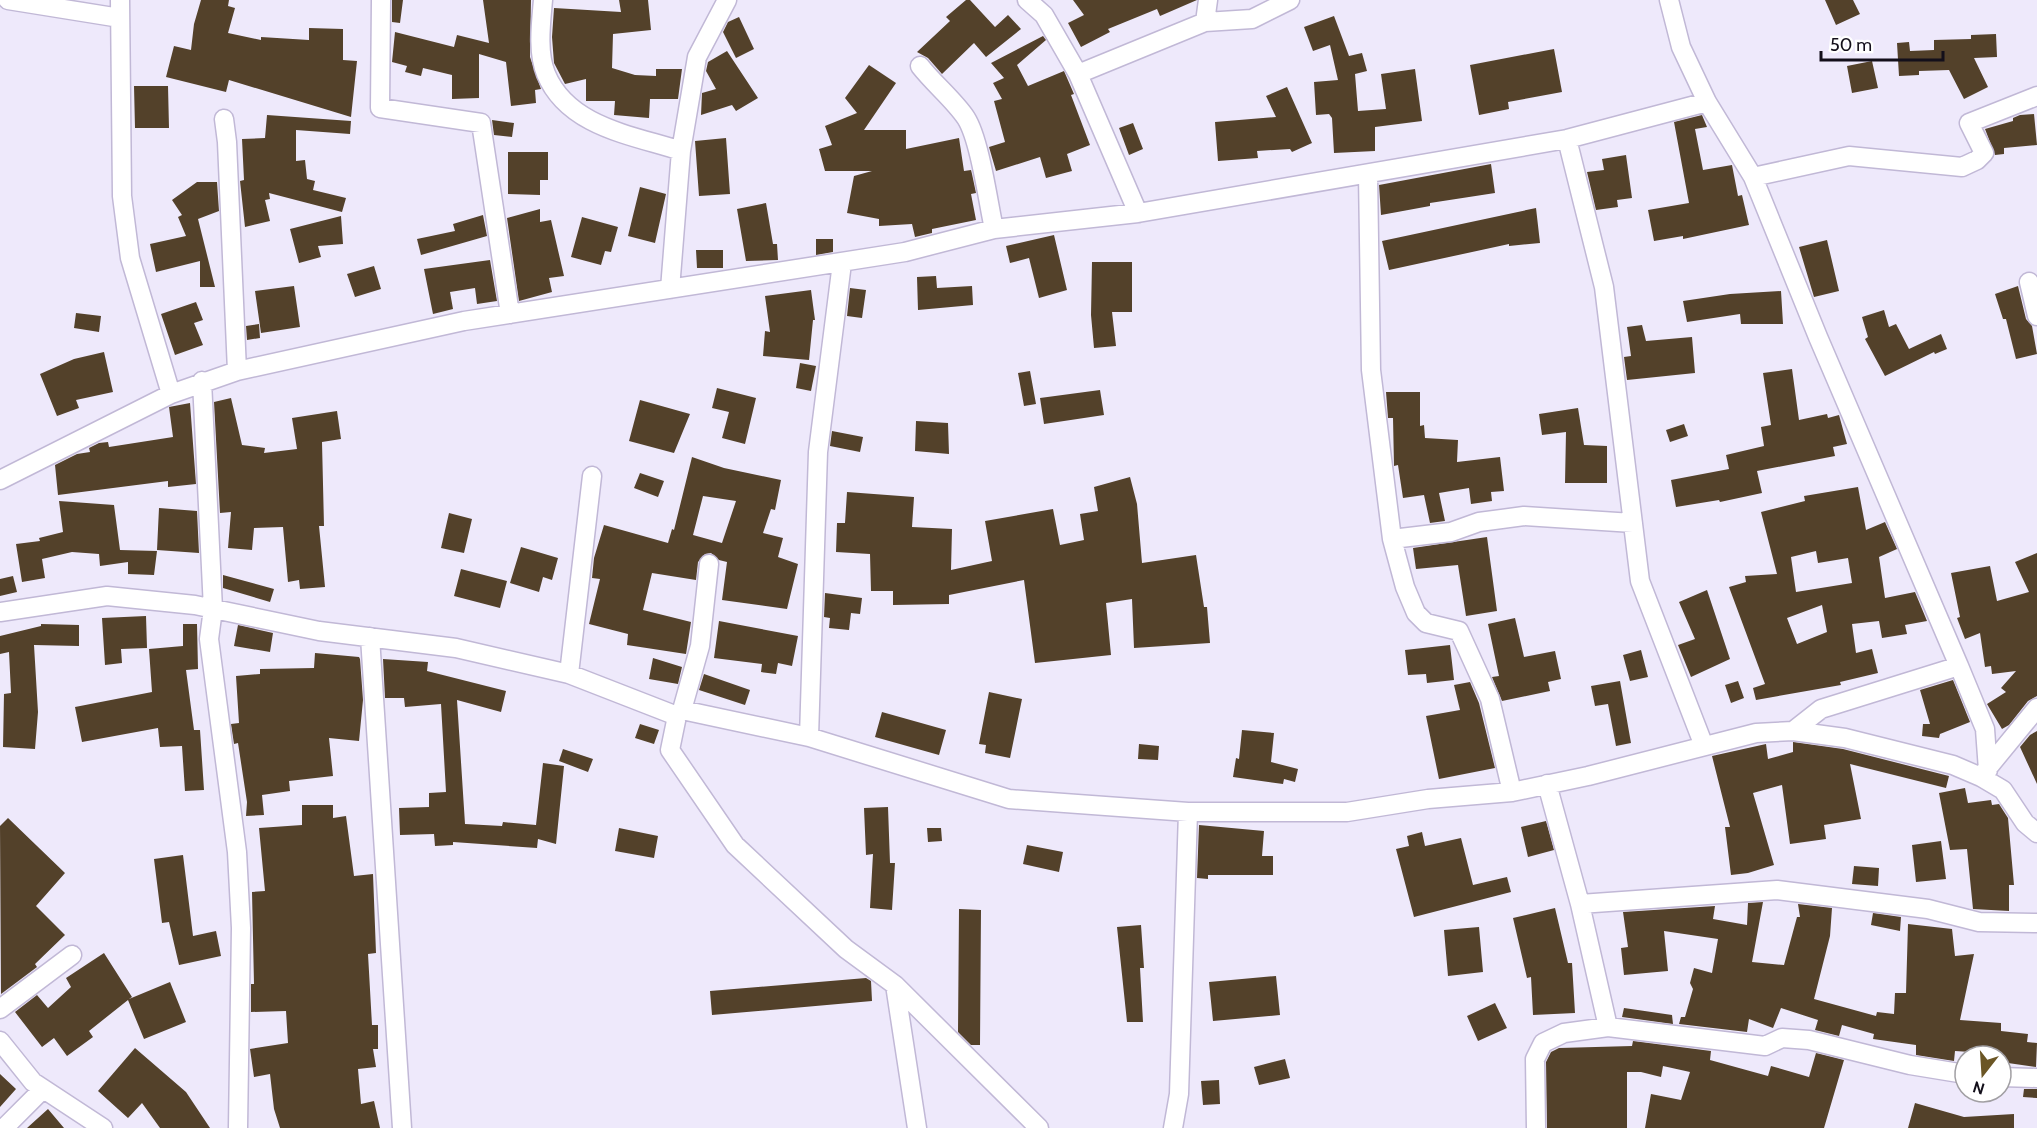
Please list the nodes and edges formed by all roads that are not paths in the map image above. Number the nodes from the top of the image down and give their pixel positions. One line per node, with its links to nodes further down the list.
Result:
1 (8, 0): 9 (street)
2 (381, 0): 25 (street)
3 (543, 0): 17 (street)
4 (727, 0): 17 (street)
5 (1027, 0): 12 (street)
6 (1208, 0): 10 (street)
7 (1290, 0): 10 (street)
8 (1669, 0): 14 (street)
9 (120, 9): 29 (street)
10 (1205, 22): 12 (street)
11 (920, 66): 21 (street)
12 (1078, 74): 20 (street)
13 (2037, 96): 19 (street)
14 (1707, 102): 16 (street); 19 (street)
15 (224, 119): 27 (street)
16 (1567, 139): 18 (street); 32 (street)
17 (681, 151): 24 (street)
18 (1368, 174): 20 (street); 33 (street)
19 (1754, 177): 38 (street)
20 (1138, 213): 21 (street)
21 (994, 229): 22 (street)
22 (842, 263): 24 (street); 43 (street)
23 (2029, 282): 26 (street)
24 (670, 289): 25 (street)
25 (510, 314): 27 (street)
26 (2037, 316)
27 (237, 371): 28 (street)
28 (202, 381): 29 (street); 35 (street)
29 (171, 393): 31 (street)
30 (591, 476): 39 (street)
31 (0, 480)
32 (1633, 523): 33 (street); 44 (street)
33 (1392, 539): 47 (street)
34 (709, 564): 41 (street)
35 (213, 609): 36 (street); 37 (street); 63 (street)
36 (0, 612)
37 (370, 637): 39 (street); 64 (street)
38 (1959, 666): 42 (street); 45 (street)
39 (569, 674): 41 (street)
40 (2037, 708): 45 (street)
41 (680, 713): 43 (street); 53 (street)
42 (1793, 731): 44 (street); 45 (street)
43 (809, 737): 48 (street)
44 (1704, 746): 46 (street)
45 (1984, 773): 49 (street)
46 (1548, 784): 47 (street); 50 (street)
47 (1512, 792): 48 (street)
48 (1188, 812): 67 (street)
49 (2037, 833)
50 (1580, 904): 51 (street); 55 (street)
51 (2037, 923)
52 (72, 955): 54 (street)
53 (895, 985): 65 (street); 66 (street)
54 (0, 1009)
55 (1608, 1027): 57 (street); 68 (street)
56 (0, 1041): 60 (street)
57 (1953, 1072)
58 (2013, 1077): 59 (street)
59 (2037, 1078)
60 (43, 1089): 61 (street); 62 (street)
61 (4, 1128)
62 (103, 1128)
63 (238, 1128)
64 (402, 1128)
65 (916, 1128)
66 (1039, 1128)
67 (1173, 1128)
68 (1536, 1128)

